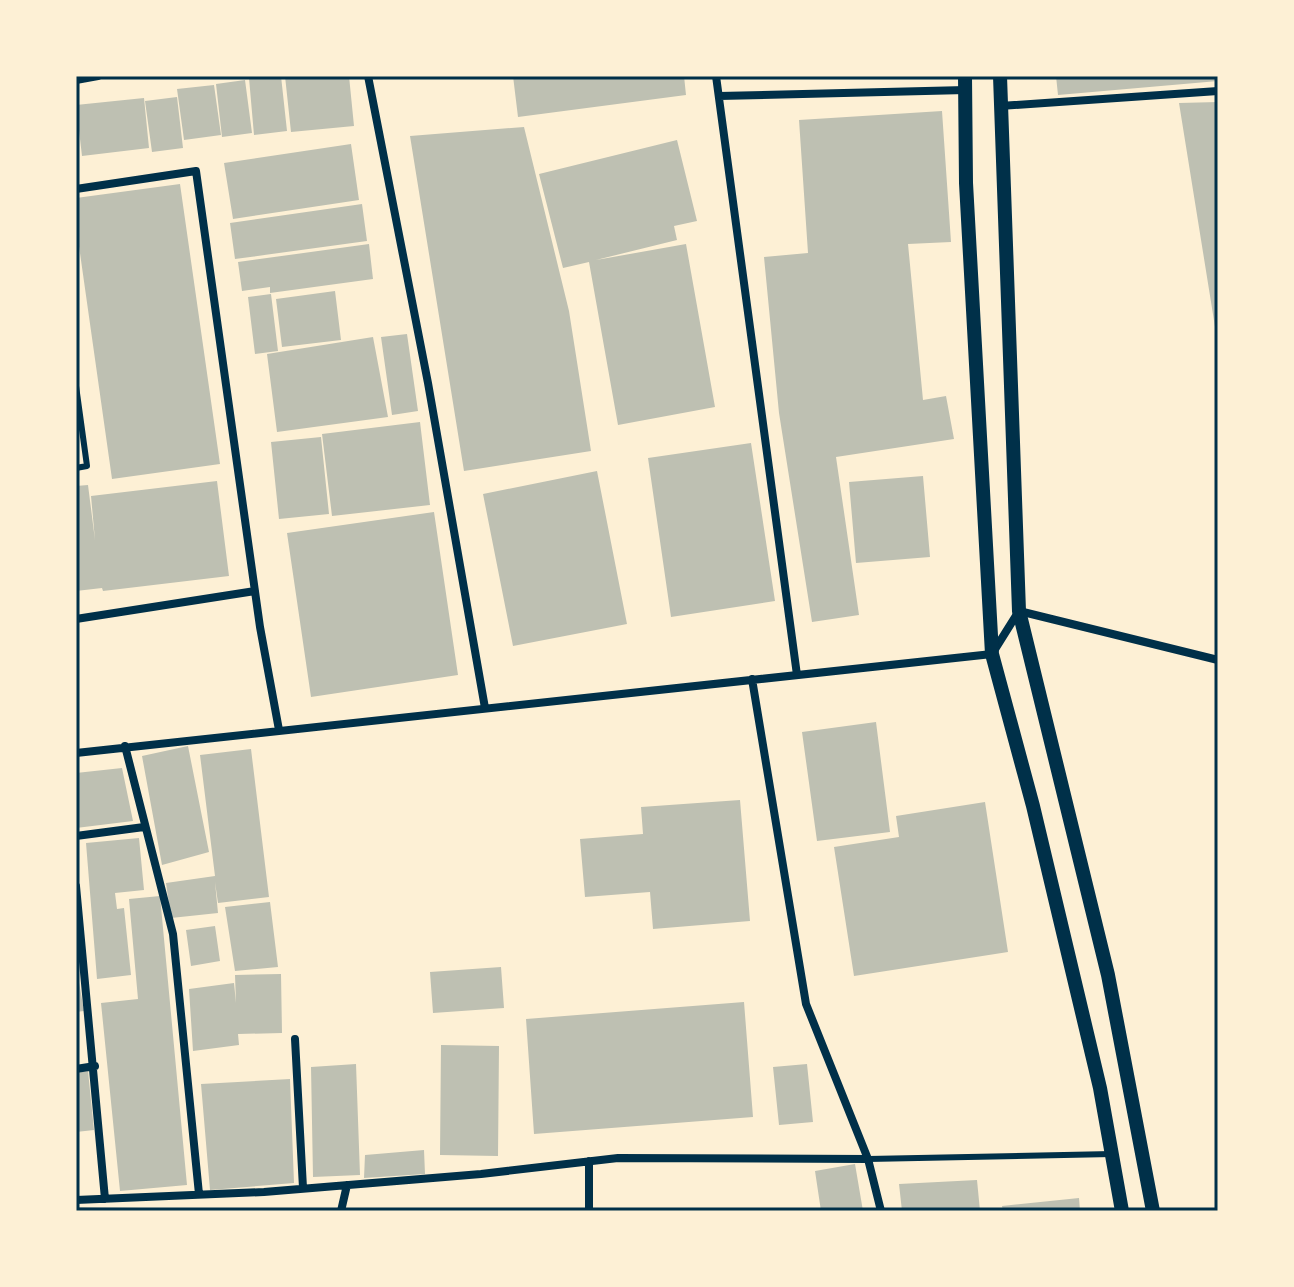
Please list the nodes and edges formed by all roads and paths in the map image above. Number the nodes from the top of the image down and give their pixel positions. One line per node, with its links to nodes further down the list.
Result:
1 (98, 76): 5 (street)
2 (368, 76): 20 (street)
3 (716, 76): 8 (street)
4 (1000, 76): 9 (street)
5 (76, 79)
6 (966, 83): 8 (street); 16 (street)
7 (1218, 91): 9 (street)
8 (719, 96): 18 (street)
9 (1000, 106): 14 (street)
10 (76, 189): 13 (street)
11 (76, 386): 12 (lane)
12 (76, 468)
13 (255, 591): 15 (street); 21 (street)
14 (1019, 611): 16 (street); 17 (street); 43 (street)
15 (76, 619)
16 (992, 654): 18 (street); 31 (street)
17 (1218, 660)
18 (797, 675): 19 (street)
19 (752, 679): 20 (street); 32 (street)
20 (485, 708): 21 (street)
21 (279, 730): 22 (street)
22 (125, 746): 23 (street); 24 (street)
23 (76, 753)
24 (144, 827): 25 (street); 36 (street)
25 (76, 836)
26 (76, 886): 27 (street)
27 (80, 959): 29 (street)
28 (295, 1039): 35 (street)
29 (95, 1066): 30 (street); 37 (street)
30 (76, 1069)
31 (1112, 1154): 32 (lane); 42 (street)
32 (868, 1159): 33 (street); 41 (street)
33 (589, 1161): 34 (street); 40 (street)
34 (347, 1185): 35 (street); 39 (street)
35 (303, 1188): 36 (street)
36 (199, 1194): 37 (street)
37 (105, 1199): 38 (street)
38 (76, 1200)
39 (341, 1211)
40 (589, 1211)
41 (881, 1211)
42 (1122, 1211)
43 (1153, 1211)

